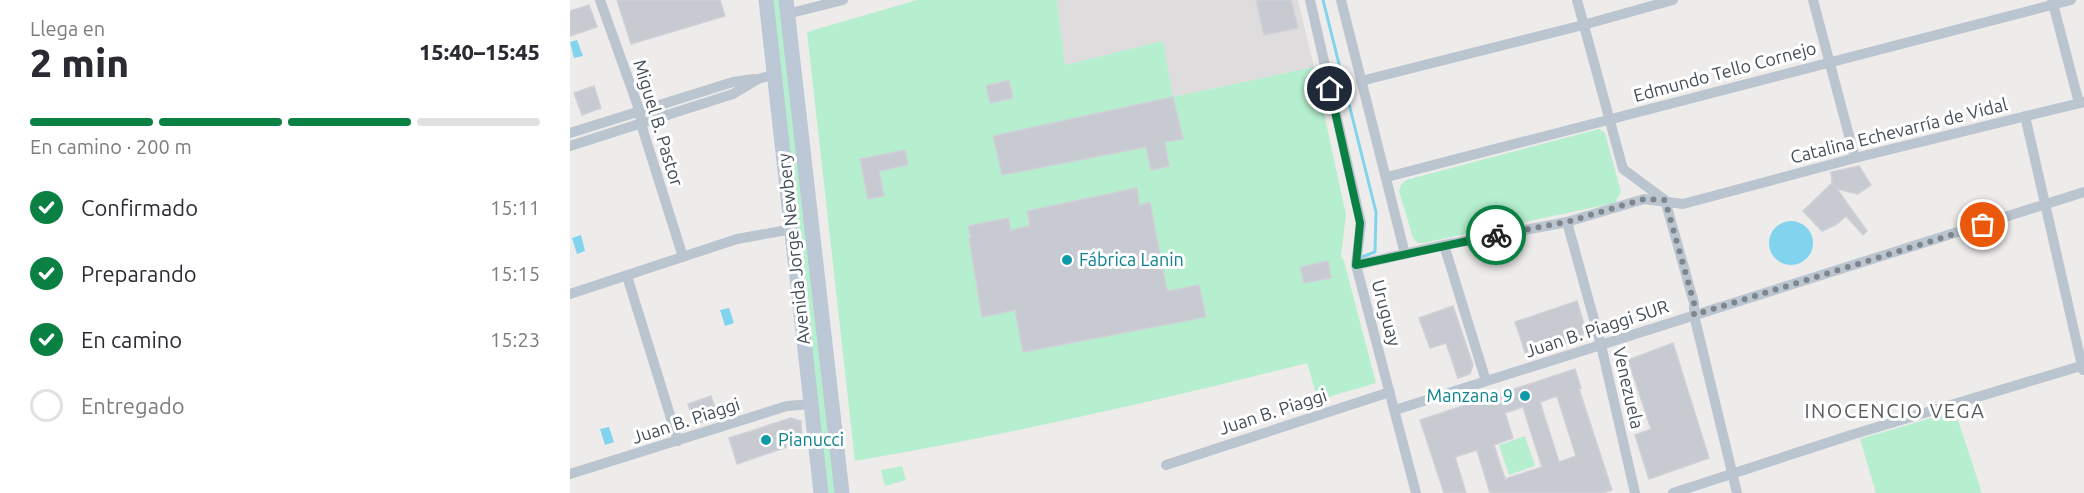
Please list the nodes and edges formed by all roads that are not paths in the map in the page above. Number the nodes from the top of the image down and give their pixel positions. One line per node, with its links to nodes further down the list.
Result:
1 (600, 0): 18 (street, Miguel B. Pastor)
2 (766, 0): 14 (main road, Avenida Jorge Newbery)
3 (843, 0): 11 (street)
4 (1310, 0): 34 (street, Uruguay)
5 (1341, 0): 16 (street)
6 (1577, 0): 12 (street)
7 (1672, 0): 12 (street)
8 (1814, 0): 13 (street)
9 (2071, 0): 10 (street, Edmundo Tello Cornejo)
10 (2052, 2): 13 (street, Edmundo Tello Cornejo); 17 (street)
11 (787, 7): 49 (main road, Avenida Jorge Newbery)
12 (1583, 25): 16 (street); 20 (street)
13 (1829, 62): 20 (street, Edmundo Tello Cornejo); 24 (street)
14 (776, 74): 15 (street); 30 (main road, Avenida Jorge Newbery)
15 (758, 79): 18 (street); 21 (street)
16 (1361, 81): 25 (street)
17 (2081, 102): 19 (street, Catalina Echevarría de Vidal)
18 (640, 112): 21 (street, Miguel B. Pastor); 22 (street)
19 (2025, 116): 24 (street, Catalina Echevarría de Vidal); 28 (street)
20 (1608, 120): 25 (street, Edmundo Tello Cornejo); 27 (street)
21 (641, 124): 23 (street); 33 (street, Miguel B. Pastor)
22 (570, 133)
23 (570, 146)
24 (1855, 158): 27 (street, Catalina Echevarría de Vidal)
25 (1387, 177): 32 (street)
26 (2084, 192): 28 (street, Juan B. Piaggi SUR)
27 (1665, 200): 29 (street); 37 (street)
28 (2045, 205): 37 (street, Juan B. Piaggi SUR); 39 (street)
29 (1567, 222): 31 (street); 38 (street, Venezuela)
30 (793, 229): 33 (street); 42 (main road, Avenida Jorge Newbery)
31 (1444, 245): 32 (street); 40 (street)
32 (1405, 254): 34 (street)
33 (683, 257): 35 (street)
34 (1356, 265): 41 (street, Uruguay)
35 (627, 276): 36 (street); 44 (street)
36 (570, 294)
37 (1694, 315): 38 (street, Juan B. Piaggi SUR); 46 (street)
38 (1601, 345): 40 (street, Juan B. Piaggi SUR); 51 (street, Venezuela)
39 (2083, 368): 46 (street)
40 (1486, 381): 43 (street, Juan B. Piaggi SUR)
41 (1390, 392): 43 (street, Uruguay); 45 (street, Juan B. Piaggi)
42 (812, 404): 44 (street, Juan B. Piaggi); 48 (main road, Avenida Jorge Newbery)
43 (1395, 410): 50 (street, Uruguay)
44 (678, 441): 47 (street, Juan B. Piaggi)
45 (1167, 465)
46 (1732, 473): 52 (street); 53 (street)
47 (570, 474)
48 (821, 493)
49 (842, 493)
50 (1416, 493)
51 (1635, 493)
52 (1673, 493)
53 (1737, 493)

